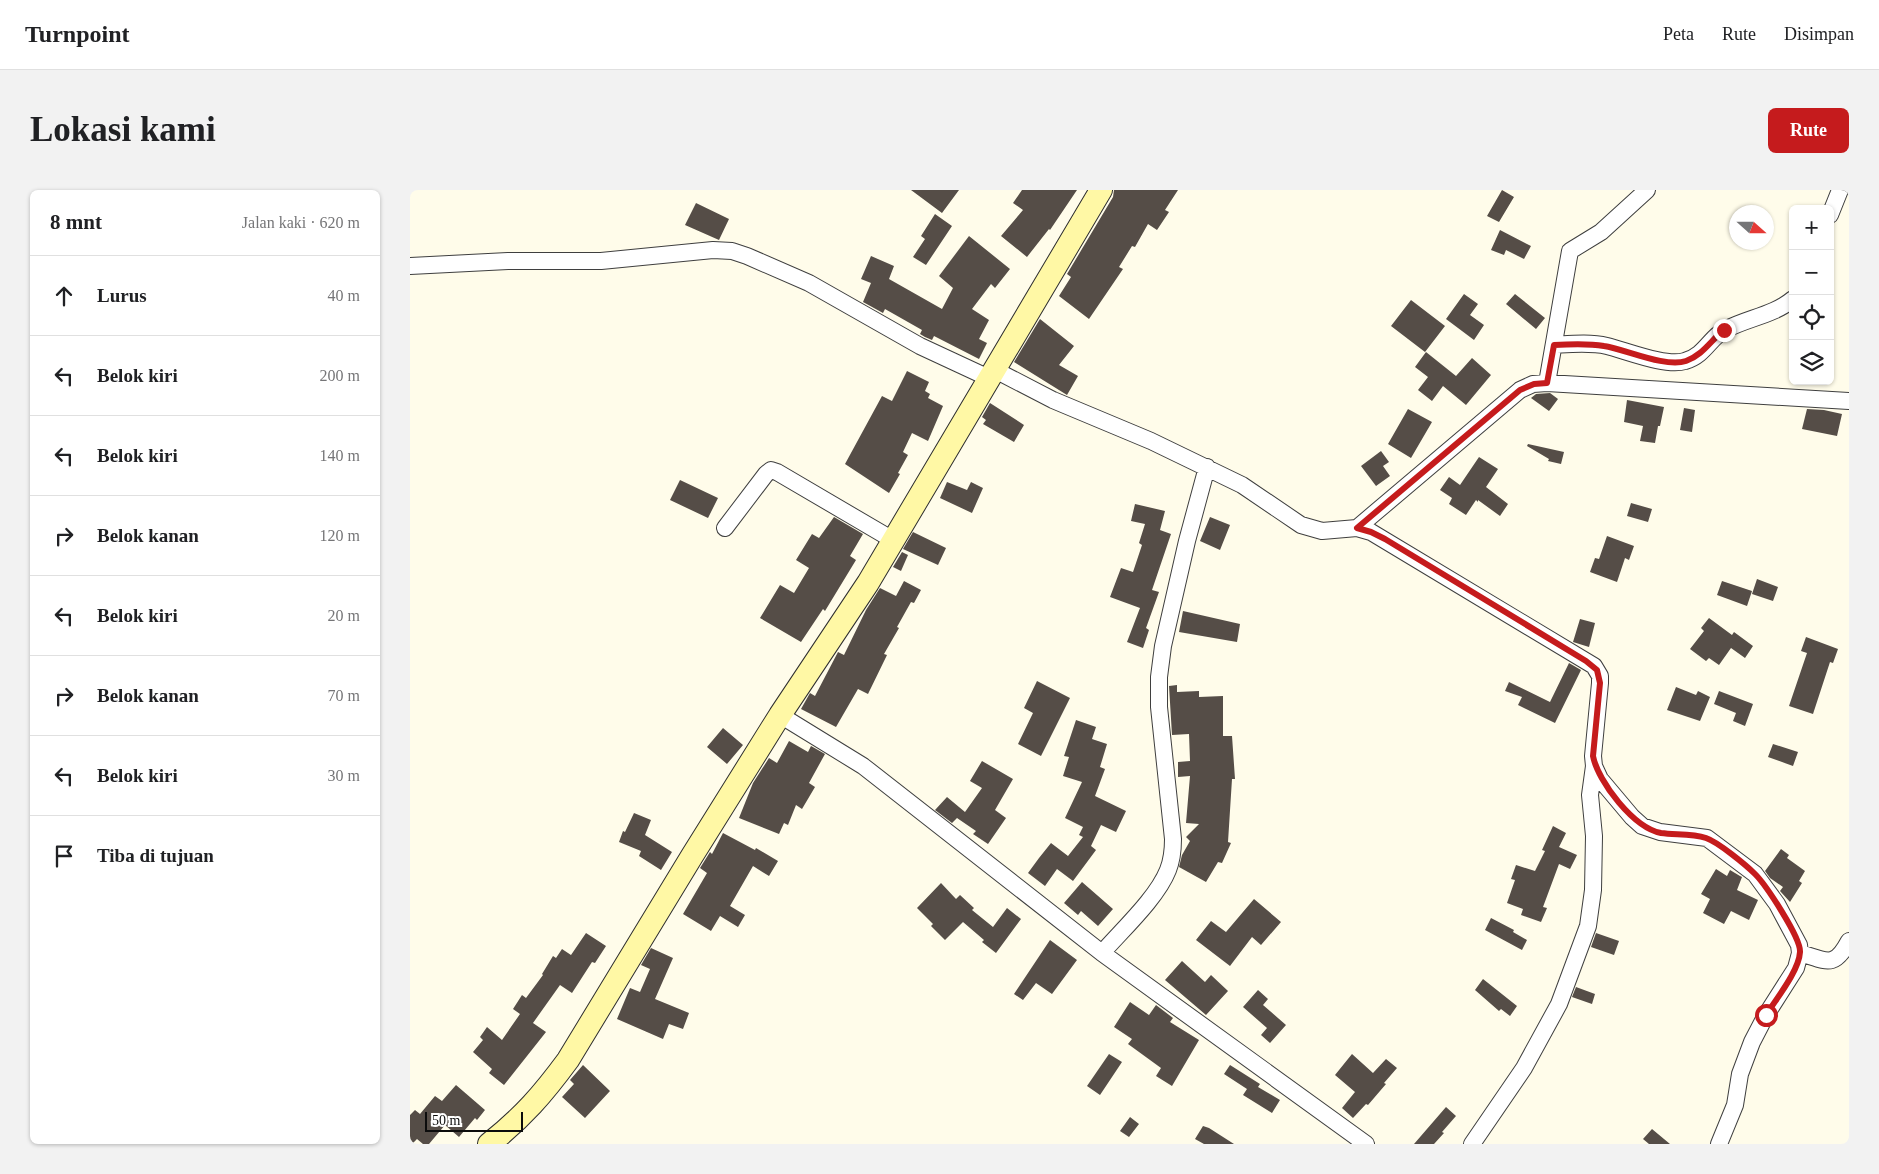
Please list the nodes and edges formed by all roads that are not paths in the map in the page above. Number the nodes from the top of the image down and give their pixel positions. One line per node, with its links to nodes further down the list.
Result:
1 (1101, 190): 8 (street)
2 (1647, 190): 7 (street)
3 (1840, 190): 4 (street)
4 (1834, 206)
5 (410, 266): 8 (street)
6 (1789, 302): 7 (street)
7 (1554, 345): 9 (street)
8 (993, 374): 11 (street); 14 (street)
9 (1547, 383): 10 (street); 13 (street)
10 (1849, 402)
11 (1207, 467): 13 (street); 18 (street)
12 (726, 528): 14 (street)
13 (1357, 528): 16 (street)
14 (893, 540): 15 (street)
15 (780, 715): 18 (street); 20 (street)
16 (1594, 766): 19 (street); 22 (street)
17 (1849, 941): 19 (street)
18 (1102, 953): 21 (street)
19 (1800, 953): 23 (street)
20 (489, 1144)
21 (1366, 1144)
22 (1472, 1144)
23 (1719, 1144)

